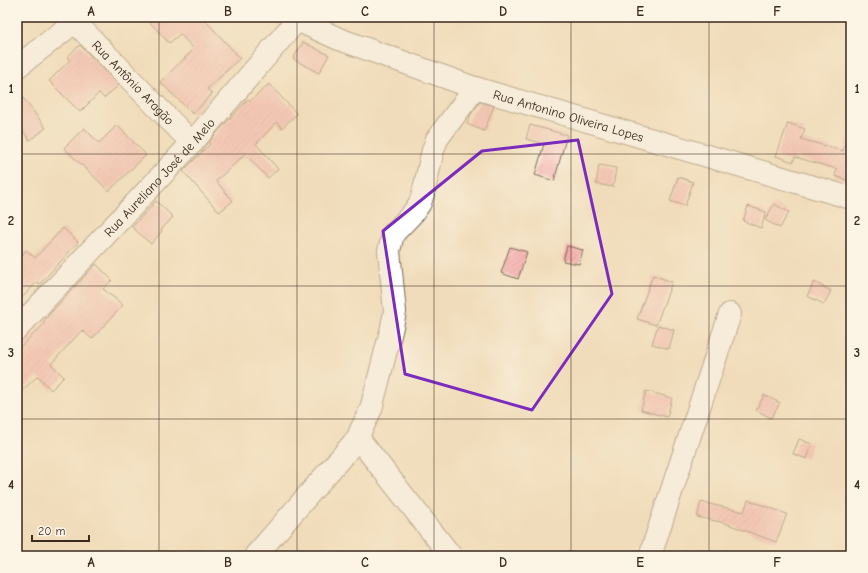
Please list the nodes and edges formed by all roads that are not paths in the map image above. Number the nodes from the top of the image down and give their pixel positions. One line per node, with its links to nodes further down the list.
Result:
1 (78, 19): 3 (street); 5 (street, Rua Antônio Aragão)
2 (294, 19): 4 (street, Rua Antonino Oliveira Lopes); 5 (street, Rua Aureliano José de Melo)
3 (17, 67)
4 (475, 88): 6 (street, Rua Antonino Oliveira Lopes); 9 (street)
5 (192, 143): 8 (street, Rua Aureliano José de Melo)
6 (851, 198)
7 (730, 314): 12 (street)
8 (17, 329)
9 (359, 440): 10 (street); 11 (street)
10 (255, 556)
11 (451, 556)
12 (650, 556)

